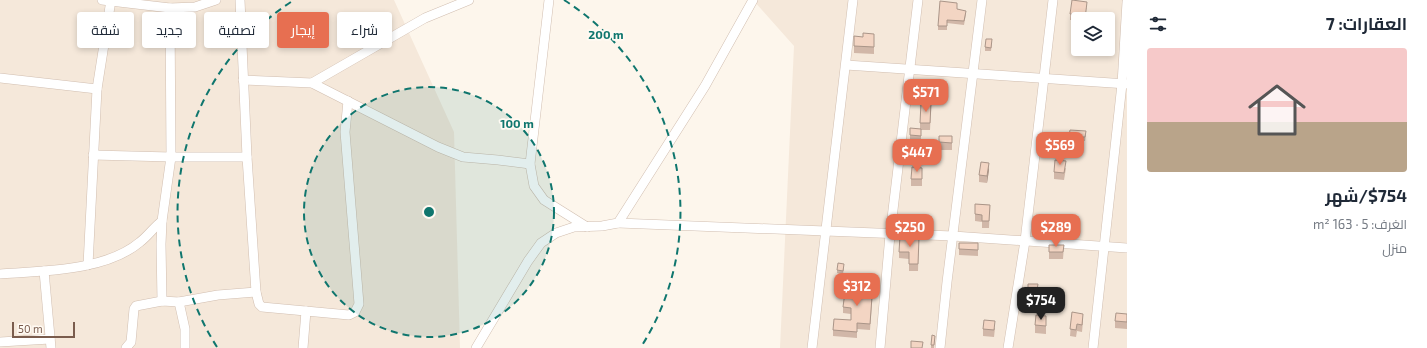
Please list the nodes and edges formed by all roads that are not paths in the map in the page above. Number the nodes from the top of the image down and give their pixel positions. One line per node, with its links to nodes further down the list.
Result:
1 (108, 0): 12 (street); 21 (street)
2 (216, 0): 12 (street)
3 (240, 0): 18 (street)
4 (469, 0): 19 (street)
5 (549, 0): 26 (street)
6 (753, 0): 28 (street)
7 (853, 0): 13 (street)
8 (918, 0): 14 (street)
9 (982, 0): 15 (street)
10 (1053, 0): 17 (street)
11 (1127, 2): 20 (street)
12 (170, 8): 25 (street)
13 (846, 65): 14 (street); 30 (street)
14 (910, 69): 15 (street); 31 (street)
15 (974, 74): 17 (street); 32 (street)
16 (0, 78): 21 (street)
17 (1044, 79): 20 (street); 33 (street)
18 (243, 80): 19 (street); 24 (street)
19 (312, 83): 22 (street)
20 (1124, 84): 34 (street)
21 (97, 89): 23 (street)
22 (348, 101): 26 (street); 42 (street)
23 (93, 155): 25 (street); 36 (street)
24 (247, 156): 25 (street); 39 (street)
25 (170, 157): 27 (street)
26 (530, 164): 29 (street)
27 (162, 221): 36 (street); 40 (street)
28 (618, 223): 29 (street); 30 (street)
29 (587, 227): 48 (street)
30 (825, 231): 31 (street); 49 (street)
31 (890, 235): 32 (street); 50 (street)
32 (953, 236): 33 (street); 51 (street)
33 (1025, 241): 34 (street); 52 (street)
34 (1104, 245): 35 (street); 53 (street)
35 (1127, 248)
36 (88, 265): 37 (street)
37 (44, 271): 38 (street); 44 (street)
38 (0, 274)
39 (256, 292): 41 (street); 42 (street)
40 (162, 301): 41 (street); 45 (street)
41 (179, 302): 46 (street)
42 (306, 311): 47 (street)
43 (0, 342): 44 (street)
44 (51, 344)
45 (126, 348)
46 (185, 348)
47 (303, 348)
48 (476, 348)
49 (812, 348)
50 (880, 348)
51 (940, 348)
52 (1008, 348)
53 (1093, 348)

